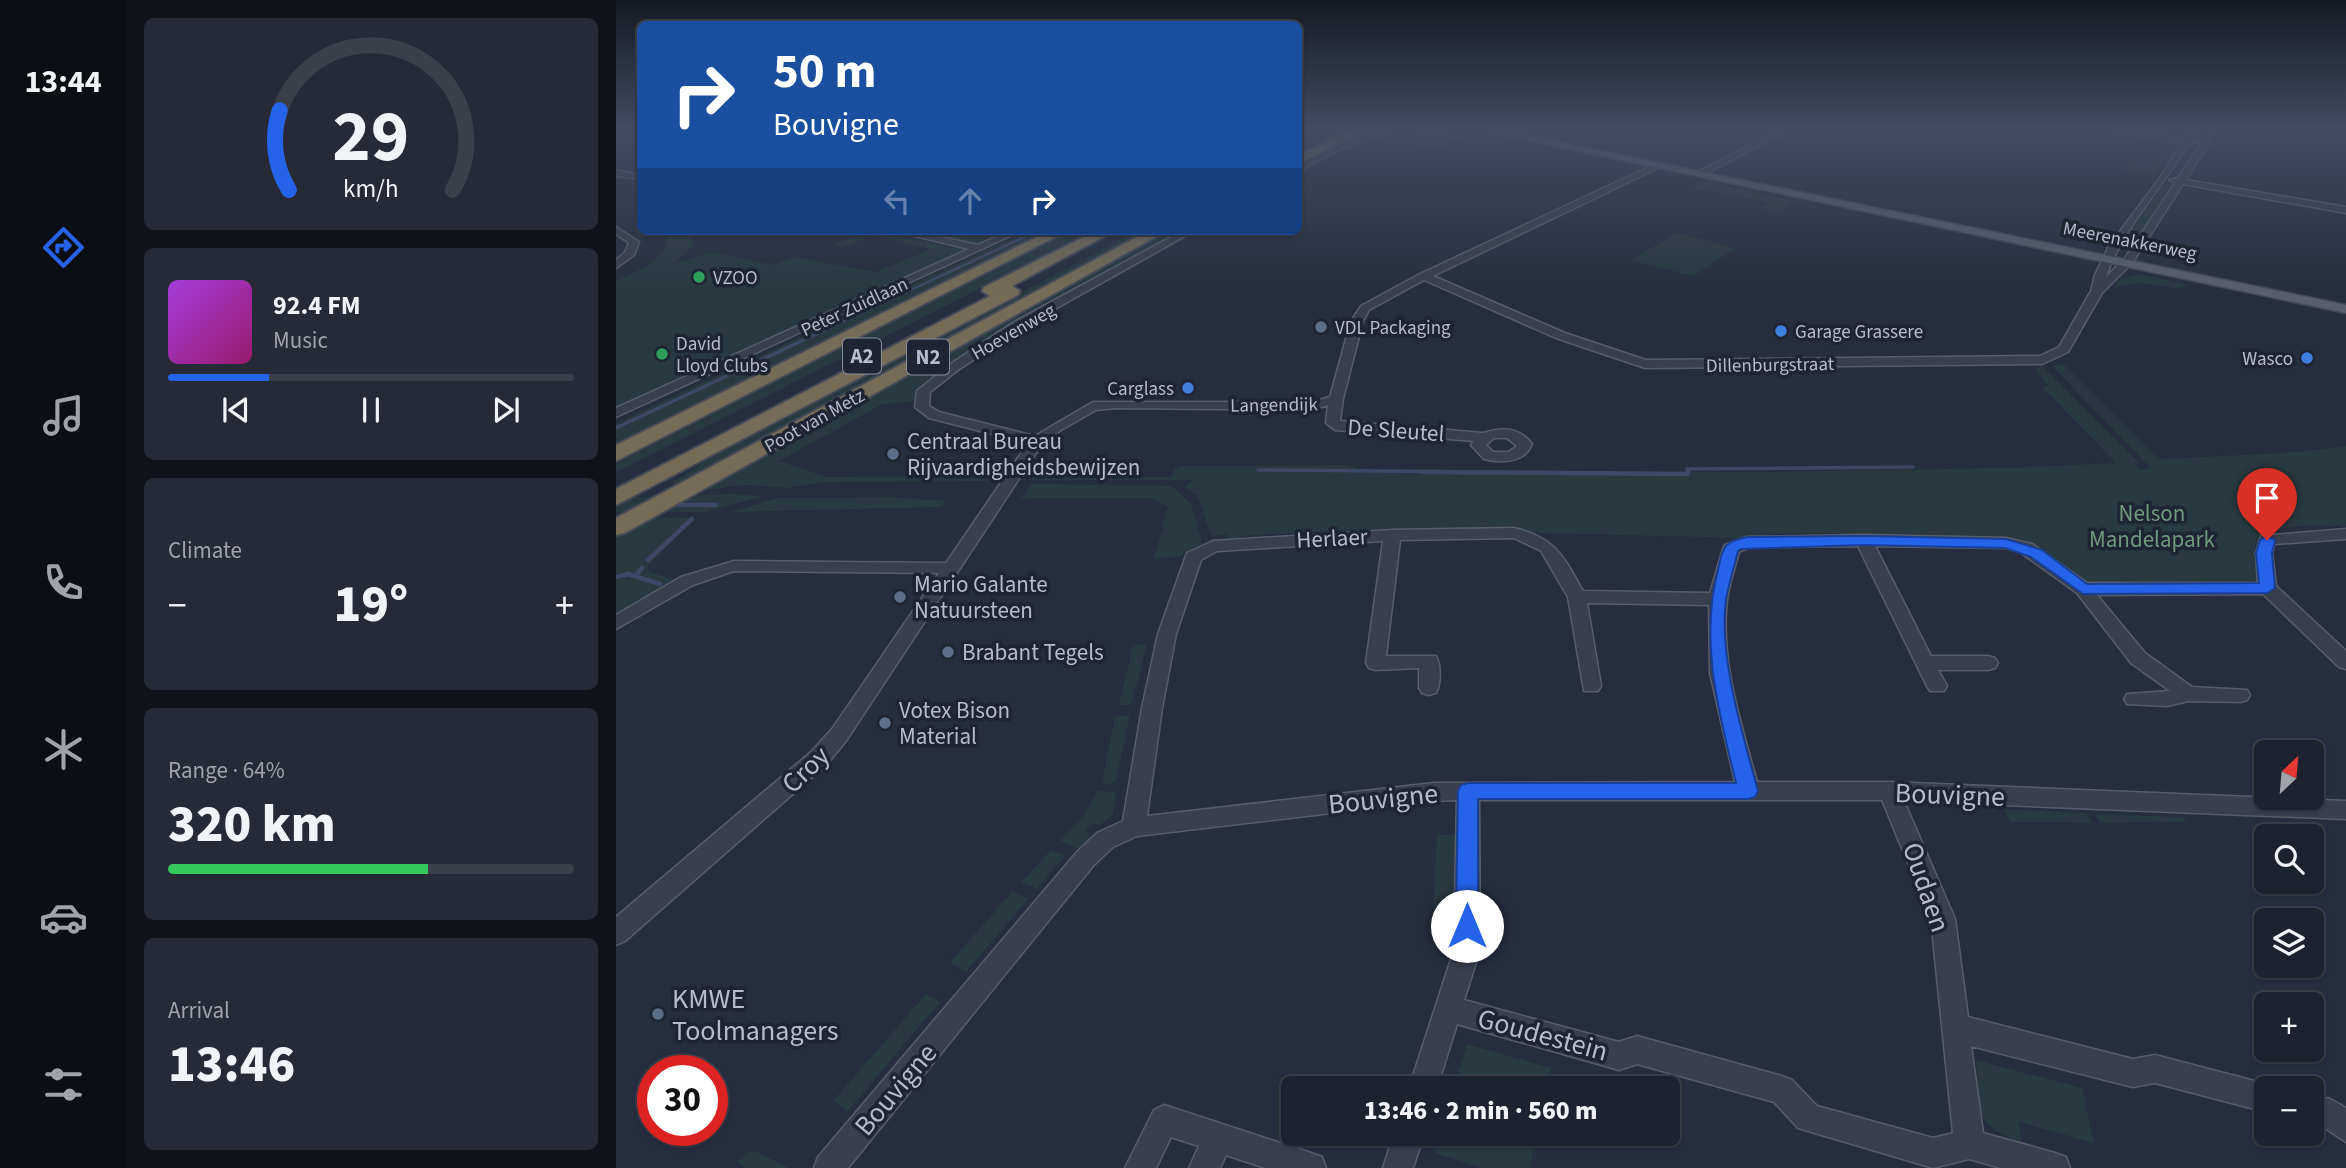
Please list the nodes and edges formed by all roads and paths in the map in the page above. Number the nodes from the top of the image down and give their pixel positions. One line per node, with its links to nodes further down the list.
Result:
1 (2182, 182): 18 (street, Dillenburgstraat)
2 (1621, 183): 20 (street, Langendijk)
3 (1737, 183): 17 (main road, Meerenakkerweg)
4 (1766, 183): 17 (main road, Meerenakkerweg)
5 (2160, 183): 17 (street, Dillenburgstraat)
6 (2185, 183): 7 (street)
7 (2346, 210)
8 (618, 233): 19 (street)
9 (918, 235): 16 (street)
10 (1008, 235): 16 (street, Peter Zuidlaan)
11 (1052, 235): 28 (highway, N2)
12 (1099, 235): 29 (highway, Poot van Metz / A2)
13 (1118, 235): 30 (highway, Poot van Metz / A2)
14 (1152, 235): 32 (highway, Poot van Metz / N2)
15 (1182, 235): 27 (street, Hoevenweg)
16 (980, 248): 25 (street, Peter Zuidlaan)
17 (2106, 258): 18 (main road, Meerenakkerweg); 21 (street, Dillenburgstraat)
18 (2126, 262): 21 (street, Dillenburgstraat); 22 (main road, Meerenakkerweg); 23 (main road, Meerenakkerweg)
19 (616, 265)
20 (1424, 276): 21 (street, Dillenburgstraat); 24 (street, Langendijk)
21 (2097, 290)
22 (2346, 301)
23 (2346, 310)
24 (1336, 399): 26 (street, De Sleutel); 27 (street, Langendijk)
25 (616, 415)
26 (1484, 436)
27 (1037, 441): 31 (street, Langendijk)
28 (616, 454)
29 (616, 481)
30 (616, 498)
31 (1000, 498): 36 (street, Croy)
32 (617, 527)
33 (2346, 534): 37 (street)
34 (1392, 535): 39 (street, Herlaer); 47 (street); 55 (street, Herlaer)
35 (1863, 540): 38 (street); 40 (street); 43 (street)
36 (952, 568): 41 (street); 56 (street, Croy)
37 (2267, 588): 38 (street); 42 (street)
38 (2083, 589): 48 (street)
39 (1577, 597): 40 (street); 46 (street)
40 (1718, 599): 52 (street)
41 (616, 623)
42 (2346, 662)
43 (1925, 663): 44 (street); 45 (street)
44 (1988, 663)
45 (1937, 685)
46 (1591, 686)
47 (1429, 688)
48 (2188, 694): 49 (street); 50 (street)
49 (2240, 695)
50 (2133, 699)
51 (1468, 791): 52 (street, Bouvigne); 55 (street, Bouvigne); 57 (street, Goudestein)
52 (1748, 791): 53 (street, Bouvigne)
53 (1889, 791): 54 (street, Bouvigne); 58 (street, Oudaen)
54 (2343, 815)
55 (1134, 827): 66 (street, Bouvigne)
56 (616, 933)
57 (1449, 1009): 59 (street, Goudestein); 64 (street, Goudestein)
58 (1956, 1028): 60 (street); 64 (street, Oudaen)
59 (1427, 1076)
60 (2254, 1095)
61 (2324, 1112): 62 (street)
62 (2346, 1127)
63 (1218, 1138): 67 (street); 68 (street); 69 (street)
64 (1969, 1144): 71 (street)
65 (1405, 1146): 70 (street)
66 (829, 1168)
67 (1140, 1168)
68 (1204, 1168)
69 (1311, 1168)
70 (1398, 1168)
71 (2055, 1168)

